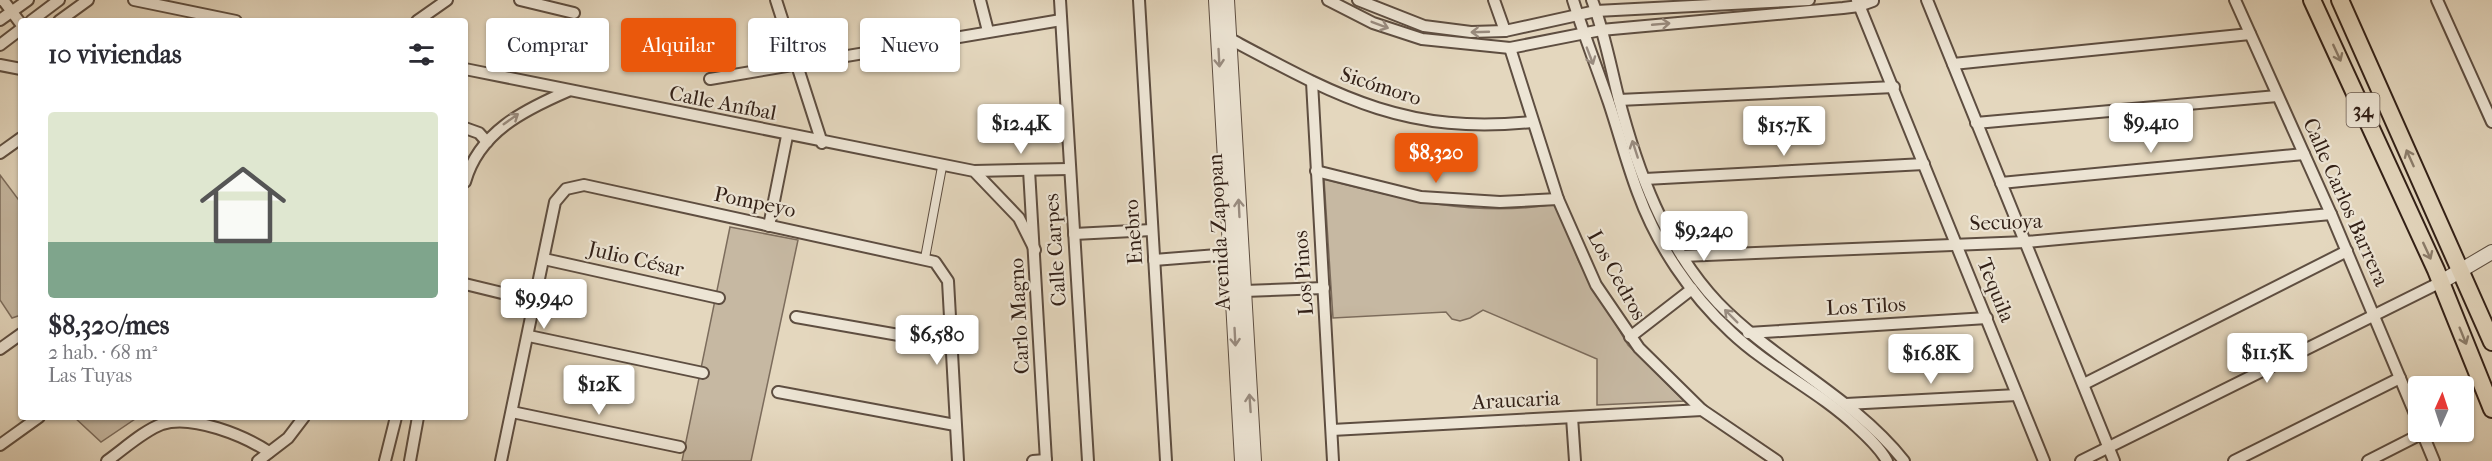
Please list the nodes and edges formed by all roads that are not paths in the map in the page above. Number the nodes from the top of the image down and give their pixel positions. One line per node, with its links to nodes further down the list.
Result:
1 (3, 0): 28 (street)
2 (59, 0): 32 (street)
3 (88, 0): 33 (street)
4 (134, 0): 34 (street)
5 (447, 0): 35 (street)
6 (523, 0): 29 (street)
7 (776, 0): 36 (street)
8 (980, 0): 42 (street)
9 (1060, 0): 39 (street, Calle Carpes)
10 (1139, 0): 84 (street, Enebro)
11 (1216, 0): 91 (street, Avenida Zapopan, one-way to 91)
12 (1227, 0): 46 (street, Avenida Zapopan)
13 (1328, 0): 48 (street, one-way to 48)
14 (1358, 0): 43 (street, one-way to 14)
15 (1494, 0): 43 (street)
16 (1573, 0): 30 (street)
17 (1592, 0): 27 (street)
18 (1809, 0): 27 (street)
19 (1885, 0): 26 (street)
20 (1927, 0): 50 (street)
21 (2235, 0): 45 (street, Calle Carlos Barrera)
22 (2312, 0): 97 (main road, 34, one-way to 97)
23 (2340, 0): 96 (main road, 34, one-way to 23)
24 (2437, 0): 63 (street)
25 (25, 1): 28 (street); 31 (street)
26 (1864, 2): 40 (street, one-way to 26); 58 (street, Tequila)
27 (1596, 11): 30 (street); 40 (street)
28 (12, 12): 37 (street); 38 (street)
29 (574, 13)
30 (1577, 14): 43 (street); 44 (street)
31 (33, 18)
32 (36, 18)
33 (63, 18)
34 (221, 18)
35 (421, 18)
36 (782, 18)
37 (0, 20)
38 (18, 20)
39 (1061, 20): 42 (street); 74 (street, Calle Carpes)
40 (1601, 30): 44 (street); 61 (street)
41 (18, 31): 47 (street)
42 (988, 31): 49 (street)
43 (1504, 31)
44 (1582, 34): 48 (street); 100 (street, one-way to 100)
45 (2250, 34): 50 (street); 60 (street, Calle Carlos Barrera)
46 (1230, 39): 57 (street, Sicómoro); 101 (street, Avenida Zapopan, one-way to 46)
47 (0, 45)
48 (1510, 48): 62 (street, Los Cedros)
49 (848, 53)
50 (1953, 64): 64 (street)
51 (0, 65): 52 (street)
52 (18, 68)
53 (468, 70): 59 (street, Calle Aníbal)
54 (748, 71): 56 (street)
55 (798, 72): 69 (street)
56 (710, 79)
57 (1312, 82): 62 (street, Sicómoro); 77 (street, Los Pinos)
58 (1894, 87): 61 (street); 72 (street, Tequila)
59 (568, 91): 66 (street, Calle Aníbal); 68 (street, one-way to 59)
60 (2277, 96): 64 (street); 71 (street, Calle Carlos Barrera)
61 (1619, 100): 79 (street, one-way to 61)
62 (1531, 122): 81 (street, Los Cedros)
63 (2492, 122)
64 (1976, 123): 80 (street)
65 (468, 130): 68 (street)
66 (787, 135): 69 (street, Calle Aníbal); 83 (street)
67 (18, 140): 70 (street)
68 (487, 142): 78 (street)
69 (822, 143): 73 (street, Calle Aníbal)
70 (0, 153)
71 (2304, 154): 80 (street); 82 (street, Calle Carlos Barrera)
72 (1924, 164): 79 (street); 87 (street, Tequila)
73 (942, 167): 76 (street, Calle Aníbal); 94 (street)
74 (1070, 169): 75 (street, Calle Aníbal); 85 (street, Calle Carpes)
75 (1029, 170): 76 (street, Calle Aníbal); 88 (street, Carlo Magno)
76 (974, 171): 88 (street)
77 (1316, 171): 81 (street); 99 (street, Los Pinos)
78 (468, 174)
79 (1645, 179): 92 (street)
80 (2001, 183): 86 (street)
81 (1558, 199): 111 (street, Los Cedros)
82 (2331, 214): 86 (street, Secuoya); 89 (street, Calle Carlos Barrera)
83 (769, 226): 93 (street, Pompeyo); 94 (street, Pompeyo)
84 (1152, 231): 85 (street); 95 (street, Enebro)
85 (1074, 234): 146 (street, Calle Carpes)
86 (2026, 242): 87 (street, Secuoya); 117 (street)
87 (1957, 244): 92 (street, Secuoya); 106 (street, Tequila)
88 (1035, 250): 145 (street, Carlo Magno)
89 (2347, 251): 104 (street, Calle Carlos Barrera); 117 (street)
90 (2492, 252): 96 (street)
91 (1230, 254): 95 (street); 148 (street, Avenida Zapopan, one-way to 148)
92 (1682, 256): 108 (street, one-way to 92)
93 (544, 259): 102 (street, Julio César); 103 (street)
94 (930, 260): 113 (street)
95 (1154, 260): 147 (street, Enebro)
96 (2460, 271): 97 (street); 107 (main road, 34)
97 (2441, 282): 104 (street); 122 (main road, 34, one-way to 122)
98 (468, 285): 103 (street)
99 (1324, 288): 101 (street); 131 (street, Los Pinos)
100 (1692, 289): 111 (street); 153 (street)
101 (1244, 291): 149 (street, Avenida Zapopan, one-way to 101)
102 (719, 298)
103 (535, 301): 110 (street)
104 (2374, 315): 116 (street, Calle Carlos Barrera); 136 (street)
105 (796, 317): 113 (street)
106 (1987, 318): 108 (street, Los Tilos); 119 (street, Tequila)
107 (2488, 323): 112 (main road, 34)
108 (1748, 333): 121 (street)
109 (18, 336): 114 (street)
110 (529, 336): 115 (street); 124 (street)
111 (1630, 337): 123 (street, Los Cedros)
112 (2492, 342)
113 (950, 344): 130 (street)
114 (0, 349)
115 (703, 373)
116 (2400, 378): 120 (street, Calle Carlos Barrera); 158 (street)
117 (2084, 384): 136 (street)
118 (778, 392): 130 (street)
119 (2017, 395): 121 (street); 155 (street, Tequila)
120 (2408, 397)
121 (1846, 404): 154 (street)
122 (2492, 409)
123 (1702, 410): 125 (street, Araucaria); 152 (street, Los Cedros)
124 (512, 412): 135 (street); 142 (street)
125 (1572, 417): 131 (street, Araucaria); 151 (street)
126 (35, 420): 134 (street)
127 (302, 420): 137 (street)
128 (395, 420): 140 (street)
129 (417, 420): 141 (street)
130 (955, 425): 143 (street)
131 (1332, 430): 150 (street, Los Pinos)
132 (2408, 440): 159 (street)
133 (2427, 442): 160 (street)
134 (0, 445)
135 (680, 447)
136 (2108, 448): 156 (street); 157 (street)
137 (269, 452): 138 (street); 139 (street)
138 (107, 461)
139 (258, 461)
140 (385, 461)
141 (410, 461)
142 (501, 461)
143 (958, 461)
144 (1033, 461): 145 (street)
145 (1046, 461)
146 (1088, 461)
147 (1166, 461)
148 (1242, 461)
149 (1254, 461)
150 (1333, 461)
151 (1575, 461)
152 (1777, 461)
153 (1887, 461)
154 (1904, 461)
155 (2044, 461)
156 (2081, 461)
157 (2114, 461)
158 (2234, 461)
159 (2368, 461)
160 (2434, 461)

